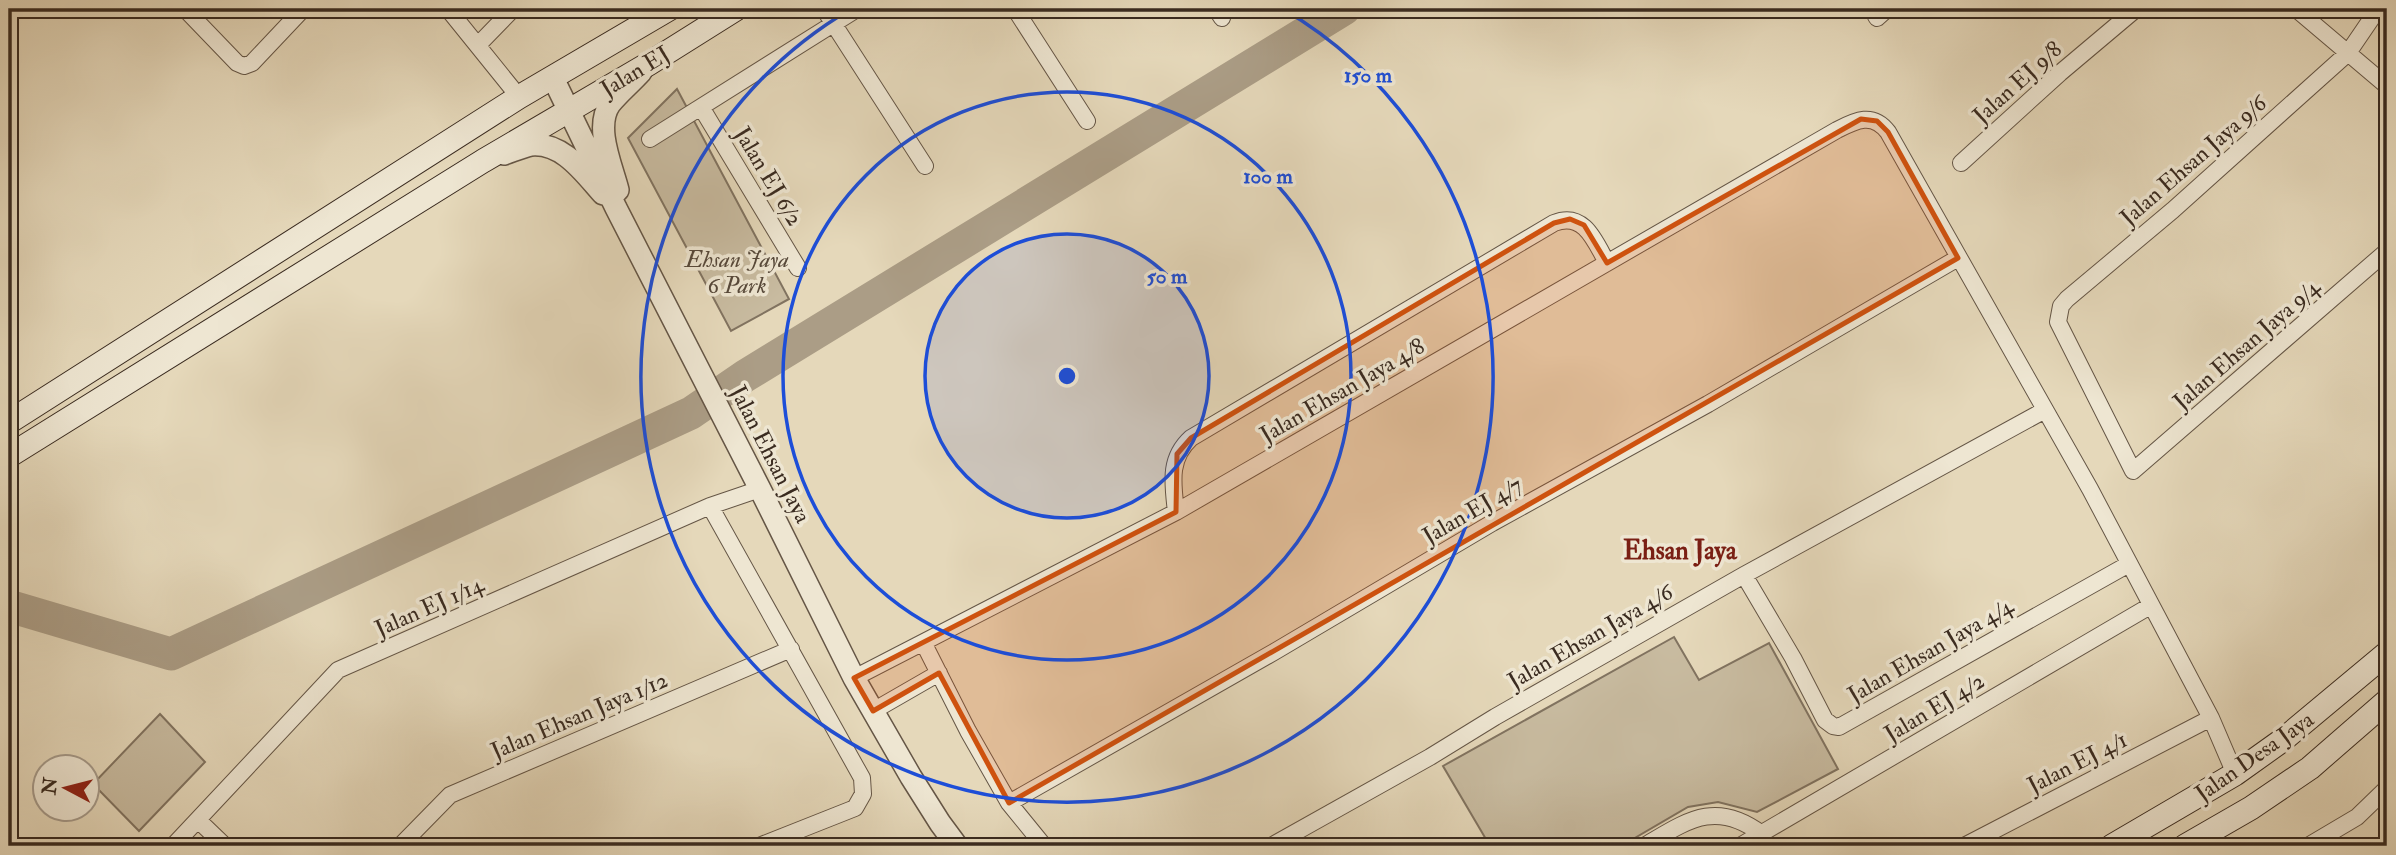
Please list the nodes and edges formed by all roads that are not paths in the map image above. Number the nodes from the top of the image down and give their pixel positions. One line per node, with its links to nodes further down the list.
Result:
1 (185, 9): 2 (street)
2 (303, 9)
3 (448, 9): 14 (street)
4 (513, 9): 14 (street)
5 (669, 9): 17 (main road, Jalan EJ)
6 (736, 9): 16 (main road, Jalan EJ)
7 (824, 9): 13 (street)
8 (857, 9): 13 (street)
9 (1015, 9): 22 (street)
10 (2136, 9): 25 (street, Jalan EJ 9/8)
11 (2296, 9): 15 (street)
12 (2378, 9): 15 (street, Jalan Ehsan Jaya 9/6)
13 (834, 24): 20 (street); 26 (street)
14 (478, 45): 19 (street)
15 (2348, 53): 18 (street); 36 (street, Jalan Ehsan Jaya 9/6)
16 (650, 63): 21 (main road, Jalan EJ); 28 (street)
17 (553, 78): 19 (main road, Jalan EJ); 21 (street, Jalan Ehsan Jaya)
18 (2387, 86)
19 (519, 97): 34 (main road, Jalan EJ)
20 (701, 107): 23 (street); 32 (street, Jalan EJ 6/2)
21 (569, 109): 24 (main road, Jalan EJ); 27 (street, Jalan Ehsan Jaya)
22 (1087, 121)
23 (650, 139)
24 (483, 161): 27 (street); 35 (main road, Jalan EJ)
25 (1961, 163)
26 (925, 166)
27 (616, 208): 28 (street, Jalan Ehsan Jaya)
28 (627, 228): 37 (street, Jalan Ehsan Jaya)
29 (2387, 251): 36 (street, Jalan Ehsan Jaya 9/4)
30 (1958, 258): 31 (street, Jalan Ehsan Jaya 4/8); 33 (street); 53 (street, Jalan EJ 4/7)
31 (1608, 263): 39 (street, Jalan Ehsan Jaya 4/8); 39 (street)
32 (798, 268)
33 (2045, 410): 40 (street); 41 (street, Jalan Ehsan Jaya 4/6)
34 (9, 422)
35 (9, 456)
36 (2133, 471)
37 (760, 489): 38 (street, Jalan EJ 1/14); 47 (street, Jalan Ehsan Jaya)
38 (710, 506): 44 (street); 54 (street, Jalan EJ 1/14)
39 (1176, 512): 43 (street, Jalan Ehsan Jaya 4/8)
40 (2129, 564): 41 (street, Jalan Ehsan Jaya 4/4); 42 (street)
41 (1744, 575): 62 (street, Jalan Ehsan Jaya 4/6)
42 (2150, 606): 50 (street); 55 (street, Jalan EJ 4/2)
43 (925, 643): 46 (street); 47 (street, Jalan Ehsan Jaya 4/8)
44 (791, 649): 58 (street, Jalan Ehsan Jaya 1/12); 59 (street)
45 (2387, 653): 51 (main road, Jalan Desa Jaya)
46 (939, 673): 49 (street); 53 (street)
47 (854, 678): 49 (street, Jalan Ehsan Jaya)
48 (2387, 701): 67 (main road, Jalan Desa Jaya)
49 (873, 711): 60 (street, Jalan Ehsan Jaya)
50 (2211, 718): 51 (street); 65 (street, Jalan EJ 4/1)
51 (2235, 774): 66 (main road, Jalan Desa Jaya)
52 (2387, 788): 68 (street)
53 (1009, 803): 61 (street)
54 (198, 821): 56 (street, Jalan EJ 1/14); 57 (street)
55 (1762, 834): 63 (street); 64 (street, Jalan EJ 4/2)
56 (173, 846)
57 (225, 846)
58 (400, 846)
59 (759, 846)
60 (957, 846)
61 (1044, 846)
62 (1271, 846)
63 (1644, 846)
64 (1740, 846)
65 (1964, 846)
66 (2112, 846)
67 (2185, 846)
68 (2308, 846)

